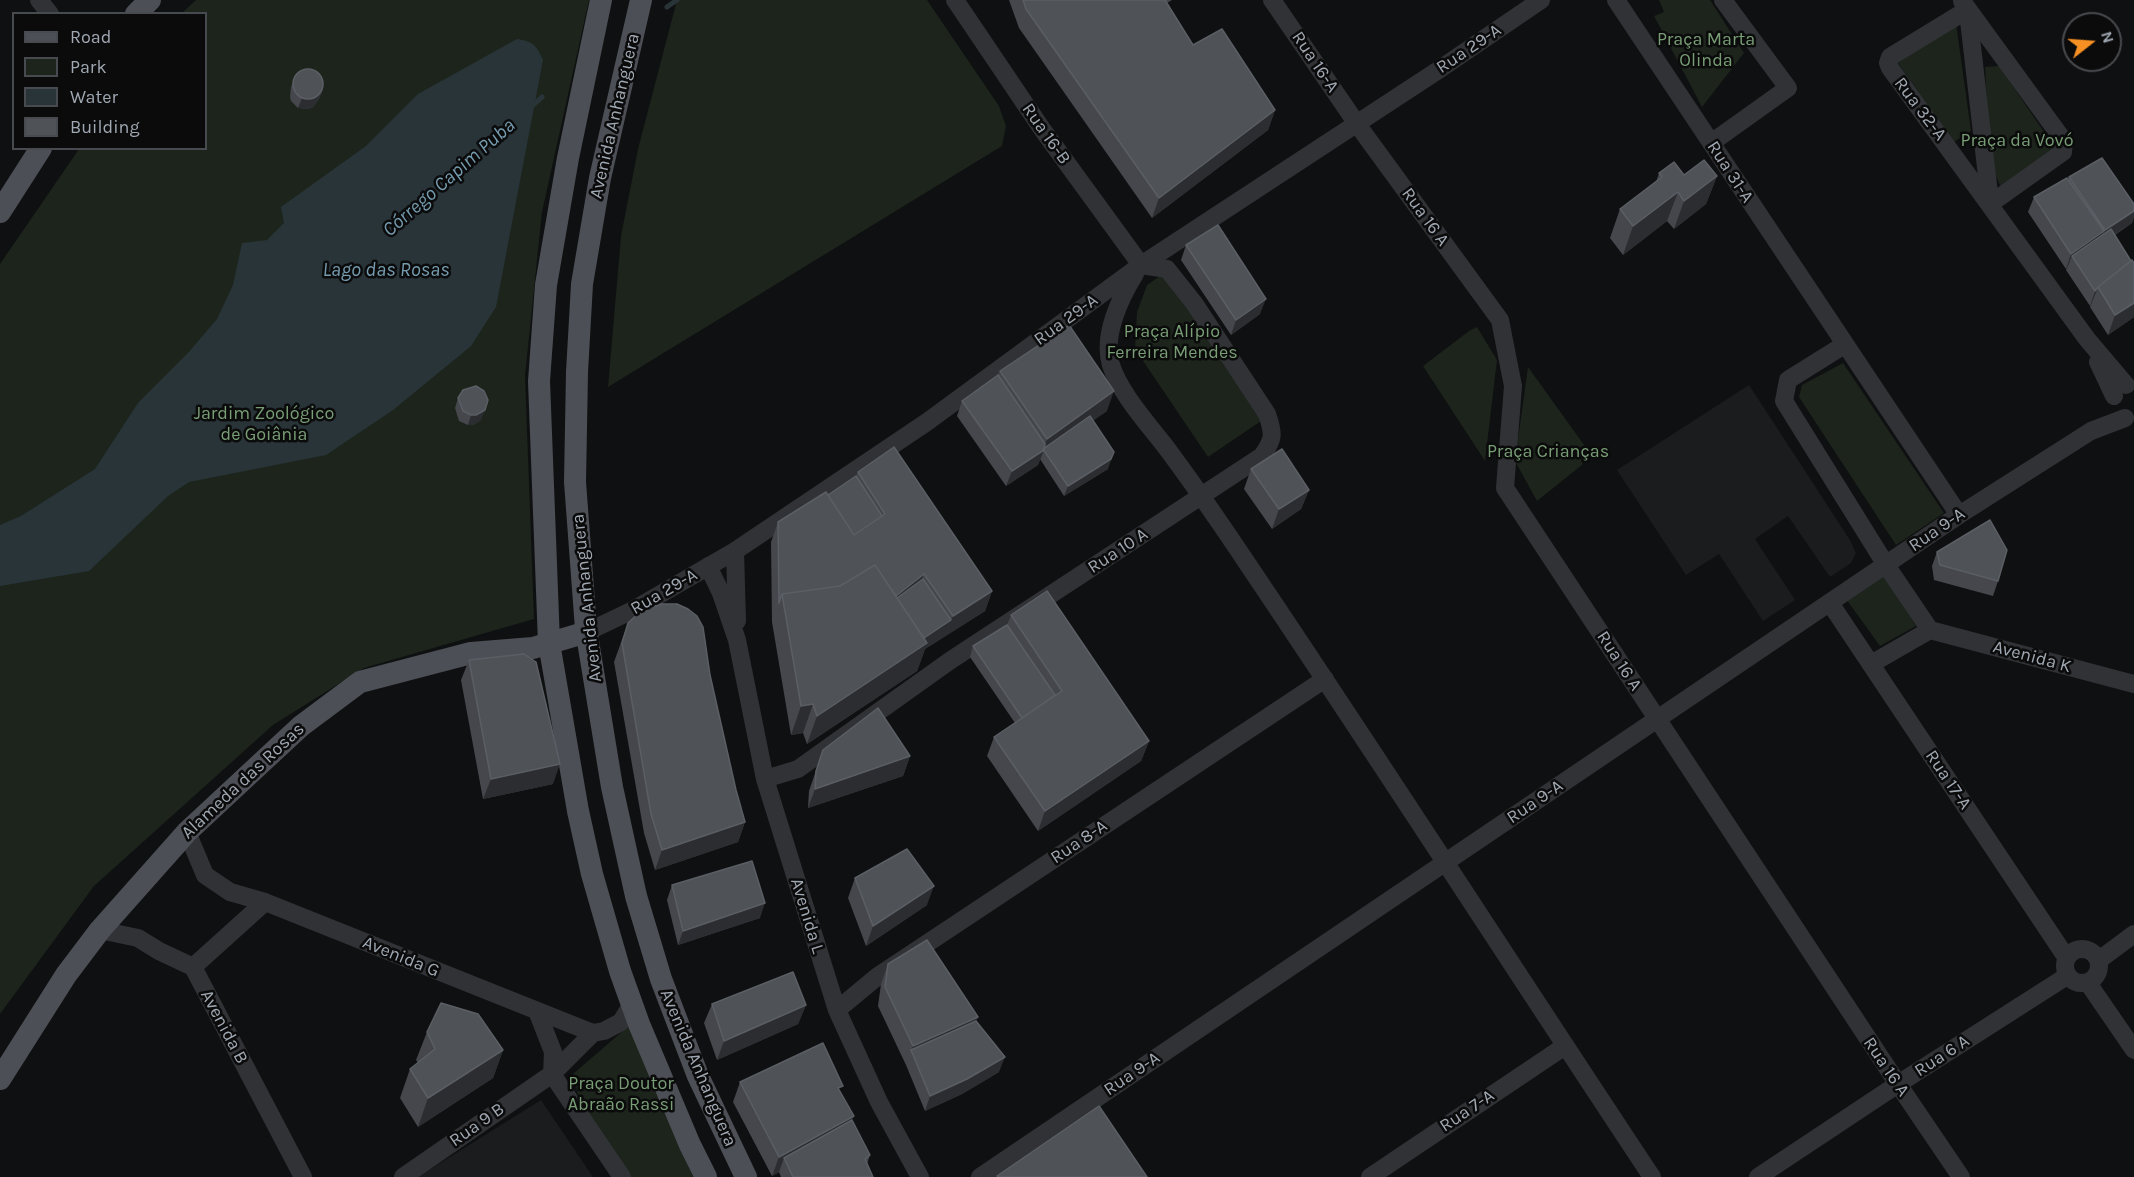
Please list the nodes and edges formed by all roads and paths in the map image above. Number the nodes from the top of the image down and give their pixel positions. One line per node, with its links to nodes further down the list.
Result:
1 (39, 0): 11 (street)
2 (150, 0): 12 (main road)
3 (601, 0): 30 (main road, Avenida Anhanguera)
4 (641, 0): 28 (main road, Avenida Anhanguera)
5 (955, 0): 18 (street, Rua 16-B)
6 (1272, 0): 13 (street, Rua 16-A)
7 (1541, 0): 13 (street, Rua 29-A)
8 (1616, 0): 14 (street, Rua 31-A)
9 (1724, 0): 14 (street)
10 (1964, 5): 16 (street, Rua 32-A); 16 (street); 16 (street, Rua 32-A)
11 (48, 12)
12 (137, 12)
13 (1357, 124): 18 (street, Rua 29-A); 34 (street, Rua 16 A)
14 (1711, 143): 19 (street, Rua 31-A)
15 (40, 150): 17 (main road)
16 (1990, 204): 20 (street, Rua 32-A)
17 (0, 212)
18 (1141, 265): 21 (street); 21 (street, Rua 10 A); 23 (street, Rua 29-A)
19 (1844, 345): 22 (street, Rua 31-A); 24 (street)
20 (2125, 402): 22 (street, Rua 9-A)
21 (1202, 496): 32 (street); 35 (street, Rua 10 A)
22 (1959, 515): 24 (street, Rua 9-A)
23 (735, 551): 25 (street, Rua 29-A); 29 (street, Avenida L)
24 (1886, 565): 26 (street, Rua 9-A); 27 (street)
25 (708, 566): 28 (street, Rua 29-A); 29 (street, Avenida L)
26 (1830, 603): 31 (street, Rua 17-A); 34 (street, Rua 9-A)
27 (1930, 630): 31 (street); 33 (street, Avenida K)
28 (587, 632): 30 (main road, Alameda das Rosas); 59 (main road, Avenida Anhanguera)
29 (737, 640): 35 (street, Avenida L)
30 (549, 644): 36 (main road, Alameda das Rosas); 48 (main road, Avenida Anhanguera)
31 (1871, 664): 41 (street, Rua 17-A)
32 (1325, 679): 37 (street); 46 (street, Rua 8-A)
33 (2134, 684)
34 (1657, 720): 37 (street, Rua 9-A); 54 (street, Rua 16 A)
35 (765, 779): 46 (street, Avenida L)
36 (187, 832): 38 (street, Avenida G); 39 (main road, Alameda das Rosas)
37 (1445, 863): 50 (street); 61 (street, Rua 9-A)
38 (265, 902): 43 (street); 47 (street, Avenida G)
39 (100, 930): 43 (street, Avenida B); 53 (main road, Alameda das Rosas)
40 (2134, 934): 42 (street)
41 (2066, 957): 42 (street); 44 (street)
42 (2099, 960): 45 (street)
43 (193, 968): 55 (street, Avenida B)
44 (2067, 976): 45 (street); 54 (street, Rua 6 A)
45 (2088, 983): 51 (street)
46 (837, 1010): 60 (street, Avenida L)
47 (537, 1011): 49 (street, Avenida G); 52 (street)
48 (630, 1016): 49 (street); 58 (main road, Avenida Anhanguera)
49 (593, 1033): 52 (street, Rua 9 B)
50 (1565, 1046): 62 (street, Rua 7-A); 63 (street)
51 (2134, 1050)
52 (552, 1074): 56 (street, Rua 9 B); 57 (street)
53 (0, 1079)
54 (1898, 1084): 64 (street, Rua 6 A); 65 (street, Rua 16 A)
55 (303, 1177)
56 (403, 1177)
57 (622, 1177)
58 (706, 1177)
59 (746, 1177)
60 (920, 1177)
61 (980, 1177)
62 (1370, 1177)
63 (1652, 1177)
64 (1758, 1177)
65 (1961, 1177)

